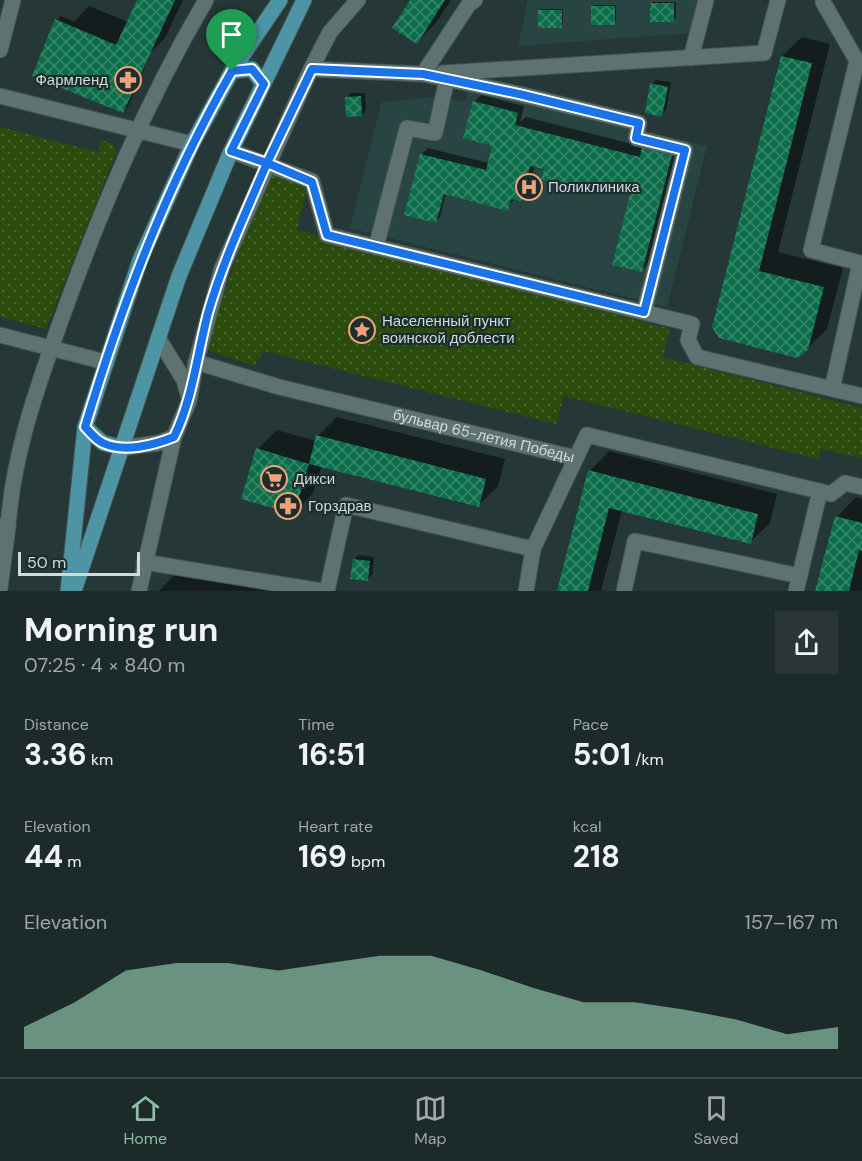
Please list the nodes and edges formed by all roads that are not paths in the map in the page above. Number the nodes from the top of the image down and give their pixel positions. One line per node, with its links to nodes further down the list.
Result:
1 (14, 0): 10 (street)
2 (206, 0): 19 (street)
3 (280, 0): 14 (main road)
4 (304, 0): 17 (main road)
5 (358, 0): 13 (street)
6 (475, 0): 15 (street)
7 (706, 0): 11 (street)
8 (778, 0): 11 (street)
9 (824, 1): 12 (street)
10 (0, 50)
11 (691, 58): 15 (street)
12 (859, 61): 24 (street)
13 (312, 69): 15 (street); 22 (street)
14 (232, 71): 17 (main road); 20 (main road)
15 (423, 74): 16 (street)
16 (447, 79): 23 (street); 25 (street)
17 (264, 84): 21 (main road)
18 (0, 96): 19 (street)
19 (136, 130): 20 (street); 28 (street)
20 (192, 144): 29 (main road)
21 (231, 151): 22 (street); 27 (main road)
22 (267, 163): 23 (street); 30 (street)
23 (376, 247): 25 (street)
24 (856, 309): 31 (street)
25 (644, 312): 31 (street)
26 (0, 335): 28 (street)
27 (158, 338): 33 (street); 36 (main road)
28 (51, 348): 29 (street); 40 (street)
29 (105, 362): 34 (main road)
30 (196, 362): 33 (street); 37 (street, бульвар 65-летия Победы)
31 (832, 389): 32 (street)
32 (862, 396)
33 (189, 401): 35 (street)
34 (85, 427): 36 (main road); 45 (main road)
35 (174, 437): 36 (street); 42 (street)
36 (123, 448): 46 (main road)
37 (576, 458): 39 (street, бульвар 65-летия Победы); 41 (street)
38 (862, 487): 39 (street)
39 (820, 491): 43 (street)
40 (4, 526): 44 (street)
41 (533, 549): 49 (street); 50 (street)
42 (144, 562): 47 (street); 48 (street)
43 (798, 584): 51 (street)
44 (0, 588)
45 (68, 591)
46 (74, 591)
47 (139, 591)
48 (322, 591)
49 (327, 591)
50 (526, 591)
51 (624, 591)

